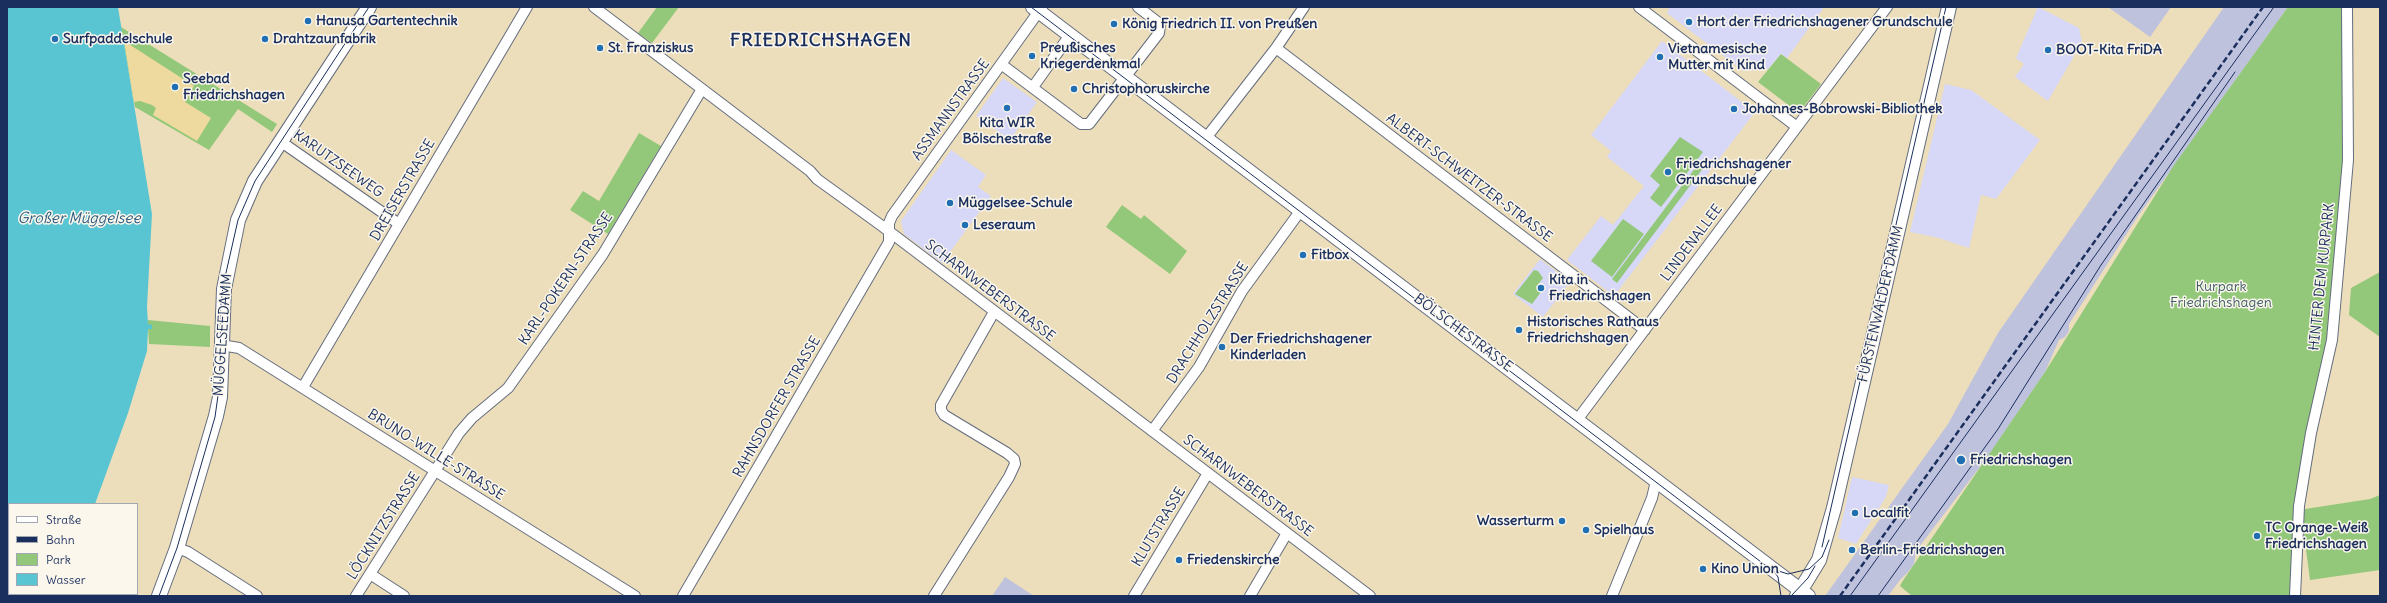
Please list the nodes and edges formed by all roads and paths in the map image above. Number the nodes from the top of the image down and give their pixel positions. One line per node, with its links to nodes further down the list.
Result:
1 (369, 7): 19 (main road, MÜGGELSEEDAMM)
2 (526, 7): 21 (street, DREISERSTRASSE)
3 (594, 7): 16 (street, SCHARNWEBERSTRASSE)
4 (1138, 7): 14 (street)
5 (1304, 7): 12 (street)
6 (1639, 7): 17 (street)
7 (1887, 7): 17 (street, LINDENALLEE)
8 (1949, 7): 35 (main road, FÜRSTENWALDER DAMM)
9 (2347, 7): 47 (street, HINTER DEM KURPARK)
10 (1038, 8): 11 (main road, BÖLSCHESTRASSE); 13 (street, ASSMANNSTRASSE)
11 (1070, 35): 14 (main road, BÖLSCHESTRASSE); 15 (street)
12 (1276, 48): 18 (street); 24 (street, ALBERT-SCHWEITZER-STRASSE)
13 (1001, 64): 15 (street); 22 (street, ASSMANNSTRASSE)
14 (1125, 76): 15 (street); 18 (main road, BÖLSCHESTRASSE)
15 (1033, 88)
16 (702, 89): 22 (street, SCHARNWEBERSTRASSE); 29 (street, KARL-POKERN-STRASSE)
17 (1797, 127): 24 (street, LINDENALLEE)
18 (1206, 138): 20 (main road, BÖLSCHESTRASSE)
19 (280, 141): 21 (street, KARUTZSEEWEG); 25 (main road, MÜGGELSEEDAMM)
20 (1302, 210): 27 (main road, BÖLSCHESTRASSE); 28 (street, DRACHHOLZSTRASSE)
21 (399, 224): 26 (street, DREISERSTRASSE)
22 (888, 231): 23 (street, SCHARNWEBERSTRASSE); 41 (street, RAHNSDORFER STRASSE)
23 (994, 312): 28 (street, SCHARNWEBERSTRASSE); 42 (street)
24 (1644, 330): 27 (street, LINDENALLEE)
25 (220, 345): 26 (street, BRUNO-WILLE-STRASSE); 33 (main road, MÜGGELSEEDAMM)
26 (303, 387): 29 (street, BRUNO-WILLE-STRASSE)
27 (1577, 420): 31 (main road, BÖLSCHESTRASSE)
28 (1152, 431): 30 (street, SCHARNWEBERSTRASSE)
29 (435, 470): 34 (street, LÖCKNITZSTRASSE); 40 (street, BRUNO-WILLE-STRASSE)
30 (1208, 473): 32 (street, SCHARNWEBERSTRASSE); 43 (street, KLUTSTRASSE)
31 (1656, 481): 35 (main road, BÖLSCHESTRASSE); 46 (street)
32 (1288, 533): 44 (street); 45 (street, SCHARNWEBERSTRASSE)
33 (177, 548): 36 (main road, MÜGGELSEEDAMM); 37 (street)
34 (370, 574): 38 (street, LÖCKNITZSTRASSE); 39 (street)
35 (1802, 594)
36 (158, 596)
37 (257, 596)
38 (356, 596)
39 (404, 596)
40 (635, 596)
41 (683, 596)
42 (934, 596)
43 (1134, 596)
44 (1250, 596)
45 (1370, 596)
46 (1612, 596)
47 (2295, 596)

